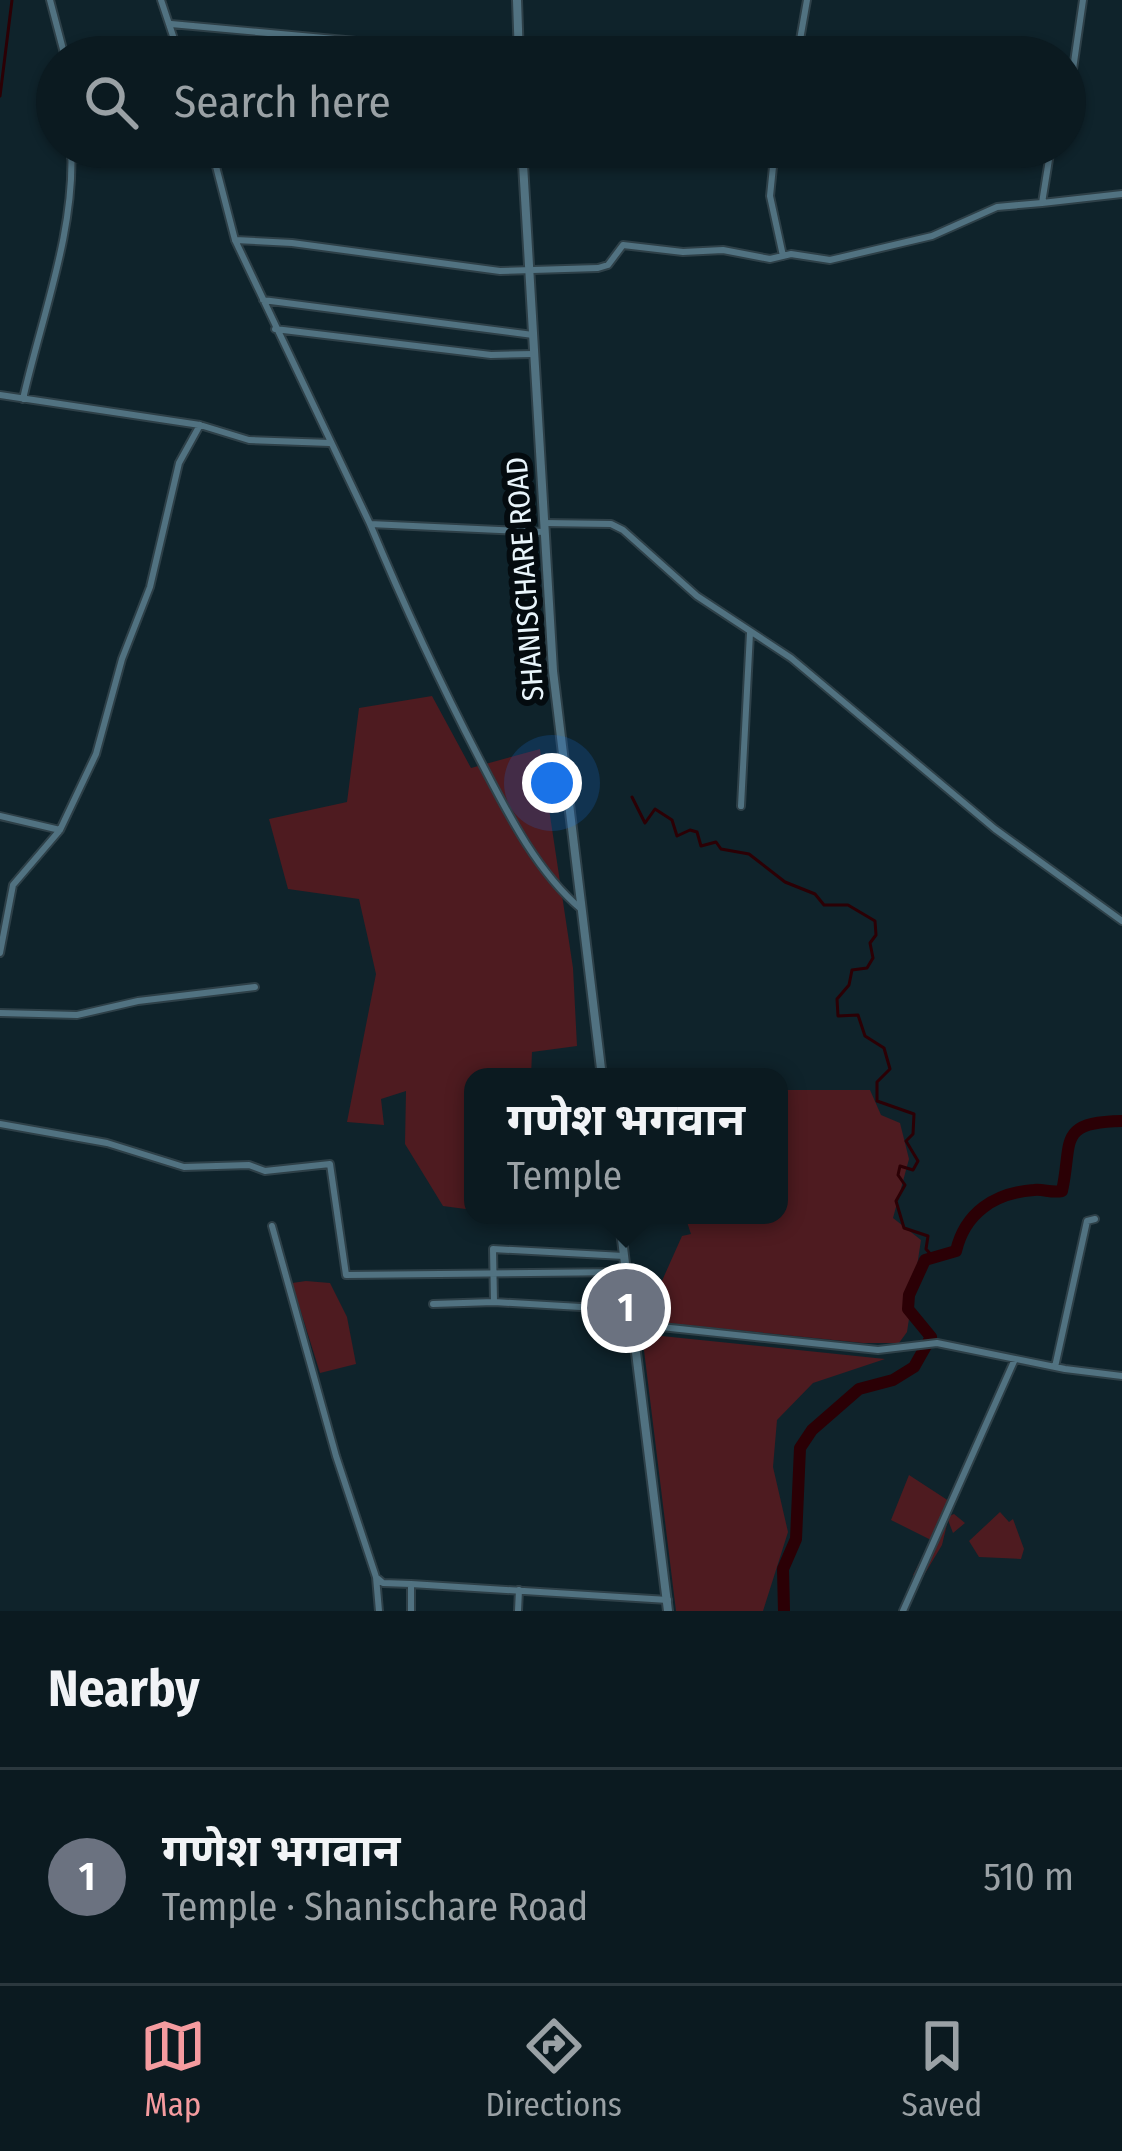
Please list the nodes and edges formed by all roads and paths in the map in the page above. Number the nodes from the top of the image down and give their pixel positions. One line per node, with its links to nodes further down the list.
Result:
1 (50, 0): 7 (street)
2 (161, 0): 6 (street)
3 (518, 0): 10 (street)
4 (807, 0): 11 (street)
5 (1083, 0): 12 (street)
6 (171, 24): 8 (street); 9 (street)
7 (59, 36)
8 (174, 36)
9 (298, 36)
10 (519, 36)
11 (801, 36)
12 (1078, 36)
13 (70, 168): 28 (street)
14 (216, 168): 20 (street)
15 (523, 168): 22 (street, SHANISCHARE ROAD)
16 (773, 168): 21 (street)
17 (1048, 168): 19 (street)
18 (1122, 194): 19 (street)
19 (1042, 203): 21 (street)
20 (235, 240): 22 (street); 23 (street)
21 (783, 256): 22 (street)
22 (529, 273): 25 (street, SHANISCHARE ROAD)
23 (262, 300): 24 (street); 25 (street)
24 (275, 329): 26 (street); 30 (street)
25 (533, 335): 26 (street, SHANISCHARE ROAD)
26 (533, 354): 32 (street, SHANISCHARE ROAD)
27 (0, 395): 28 (street)
28 (23, 399): 29 (street)
29 (200, 425): 30 (street); 36 (street)
30 (330, 443): 31 (street)
31 (370, 524): 32 (street); 37 (street)
32 (544, 528): 33 (street); 37 (street, SHANISCHARE ROAD)
33 (750, 633): 34 (street); 38 (street)
34 (741, 806)
35 (0, 816): 36 (street)
36 (60, 830): 39 (street)
37 (581, 909): 42 (street, SHANISCHARE ROAD)
38 (1122, 921)
39 (0, 952)
40 (255, 987): 41 (street)
41 (0, 1013)
42 (601, 1068)
43 (0, 1124): 49 (street)
44 (1095, 1219): 55 (street)
45 (620, 1224): 47 (street)
46 (272, 1226): 57 (street)
47 (624, 1256): 48 (street); 49 (street)
48 (626, 1272): 49 (street); 53 (street)
49 (494, 1273): 50 (street)
50 (494, 1302): 51 (street); 52 (street)
51 (433, 1304)
52 (598, 1308)
53 (633, 1324): 54 (street); 60 (street)
54 (1015, 1359): 55 (street); 64 (street)
55 (1055, 1366): 56 (street)
56 (1122, 1376)
57 (376, 1577): 58 (street); 61 (street)
58 (411, 1584): 59 (street); 62 (street)
59 (519, 1590): 60 (street); 63 (street)
60 (668, 1606)
61 (379, 1611)
62 (411, 1611)
63 (518, 1611)
64 (903, 1611)

